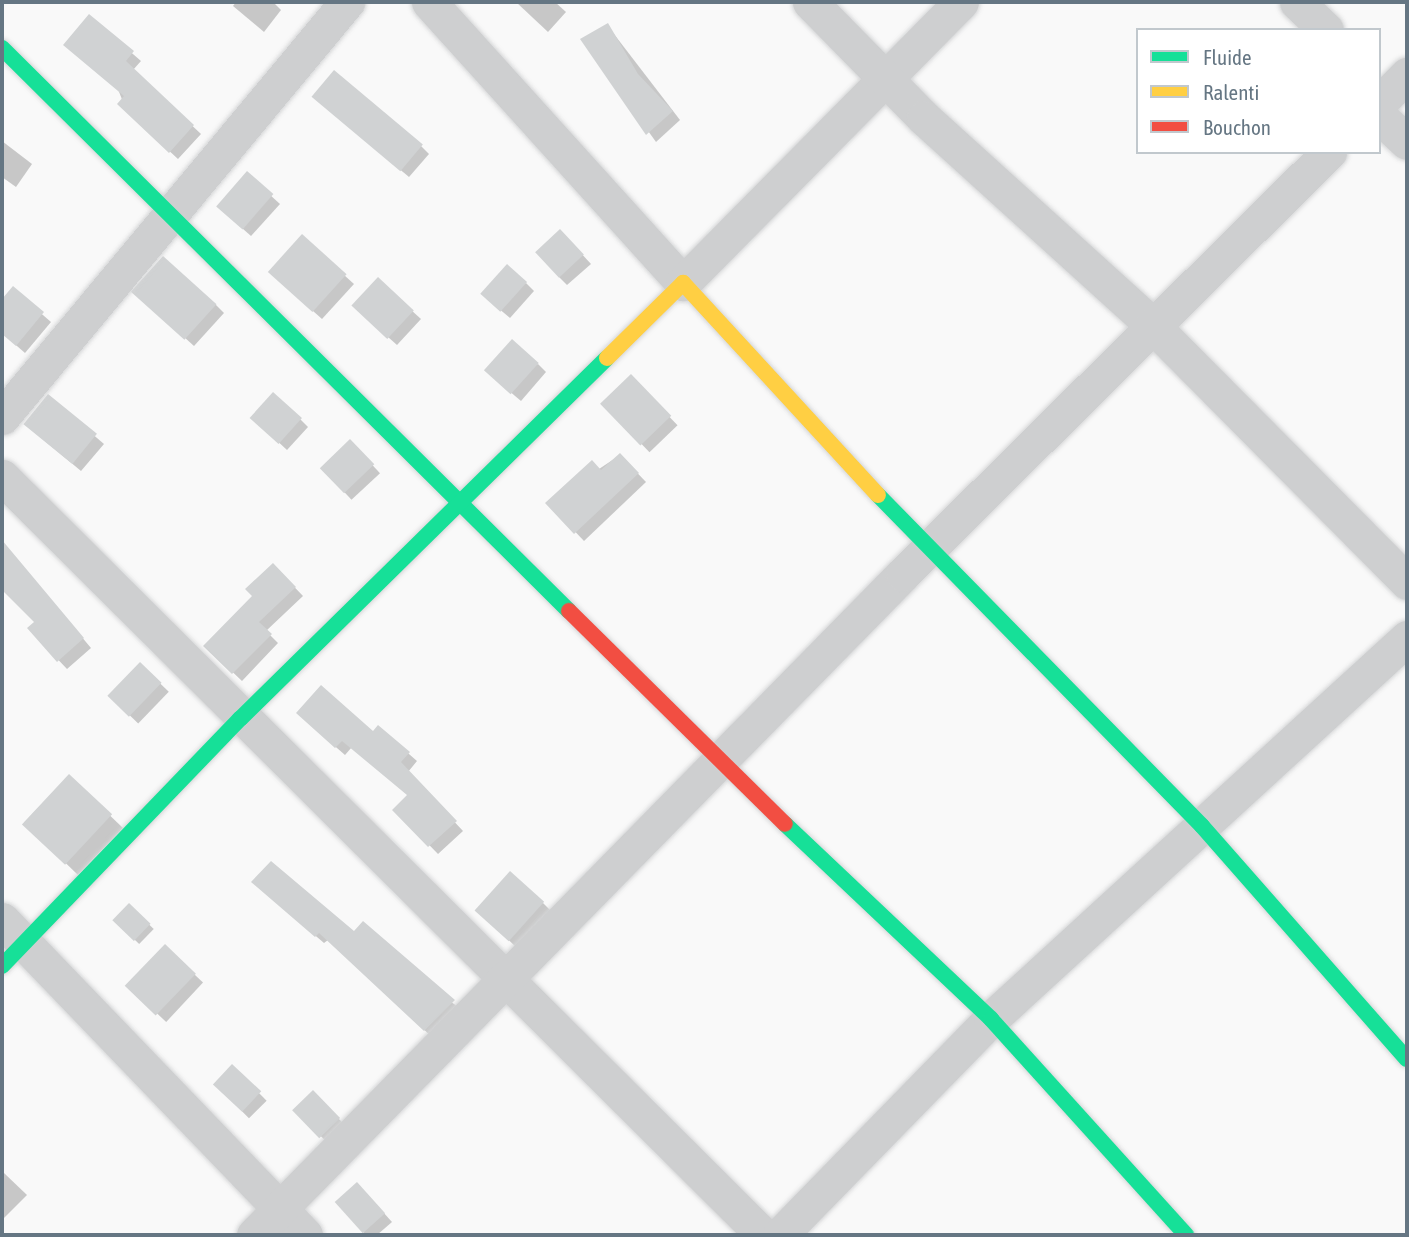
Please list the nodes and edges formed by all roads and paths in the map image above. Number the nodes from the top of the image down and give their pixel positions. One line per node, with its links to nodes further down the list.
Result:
1 (347, 2): 12 (street)
2 (429, 2): 13 (street)
3 (810, 2): 8 (street)
4 (961, 2): 8 (street)
5 (1297, 2): 6 (street)
6 (1324, 28)
7 (2, 48): 12 (street)
8 (884, 76): 13 (street); 14 (street)
9 (1387, 94): 10 (street)
10 (1407, 142)
11 (1327, 154): 14 (street)
12 (170, 215): 15 (street); 17 (street)
13 (683, 282): 17 (street); 18 (street)
14 (1153, 326): 18 (street); 19 (street)
15 (2, 417)
16 (2, 477): 21 (street)
17 (461, 505): 21 (street); 22 (street)
18 (928, 549): 22 (street); 23 (street)
19 (1407, 582)
20 (1407, 638): 23 (street)
21 (241, 718): 24 (street); 25 (street)
22 (722, 764): 25 (street); 26 (street)
23 (1202, 826): 26 (street); 27 (street)
24 (9, 943): 28 (street)
25 (504, 982): 28 (street); 31 (street)
26 (991, 1019): 32 (street); 33 (street)
27 (1407, 1059)
28 (280, 1209): 29 (street); 30 (street)
29 (254, 1235)
30 (306, 1235)
31 (763, 1235)
32 (780, 1235)
33 (1186, 1235)

